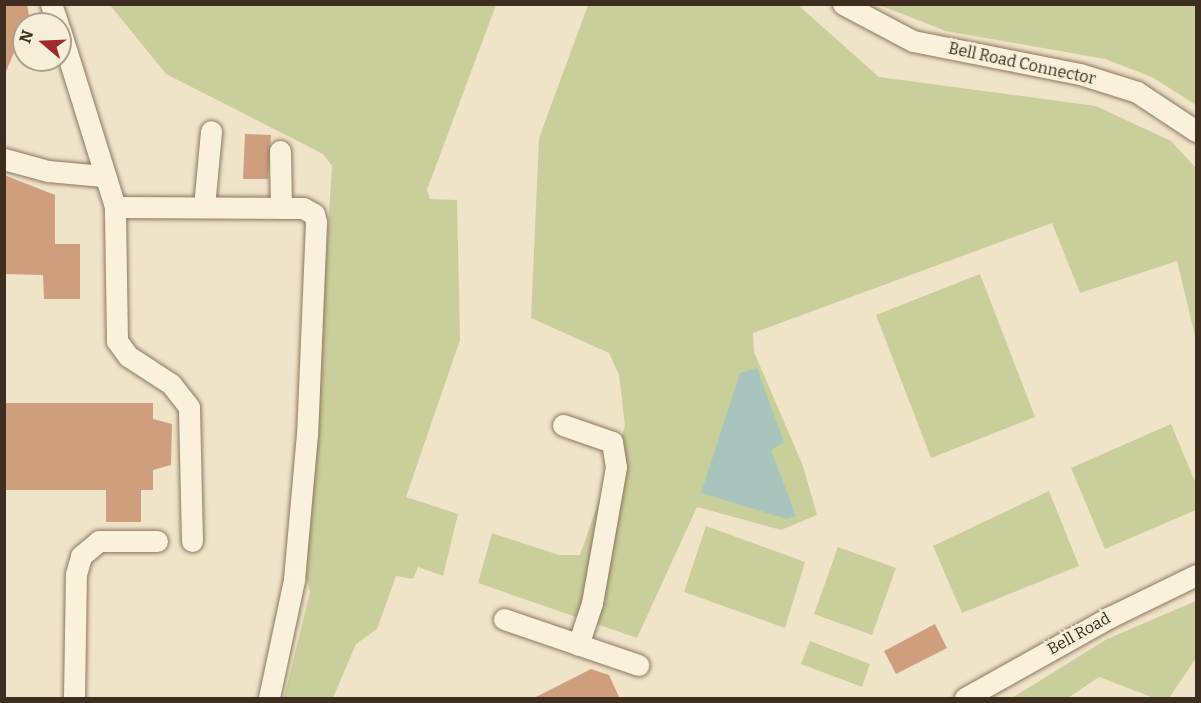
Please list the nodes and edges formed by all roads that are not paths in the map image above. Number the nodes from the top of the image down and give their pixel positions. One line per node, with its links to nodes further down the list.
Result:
1 (843, 4): 4 (street, Bell Road Connector)
2 (72, 71): 7 (street)
3 (211, 131): 9 (street)
4 (1197, 131)
5 (280, 151): 10 (street)
6 (4, 159): 7 (street)
7 (103, 176): 8 (street)
8 (116, 207): 9 (street); 13 (street)
9 (204, 207): 10 (street)
10 (281, 208): 19 (street)
11 (562, 425): 16 (street)
12 (158, 541): 18 (street)
13 (192, 541)
14 (1197, 575): 20 (street, Bell Road)
15 (504, 619): 16 (street)
16 (578, 645): 17 (street)
17 (638, 665)
18 (74, 699)
19 (269, 699)
20 (965, 699)

